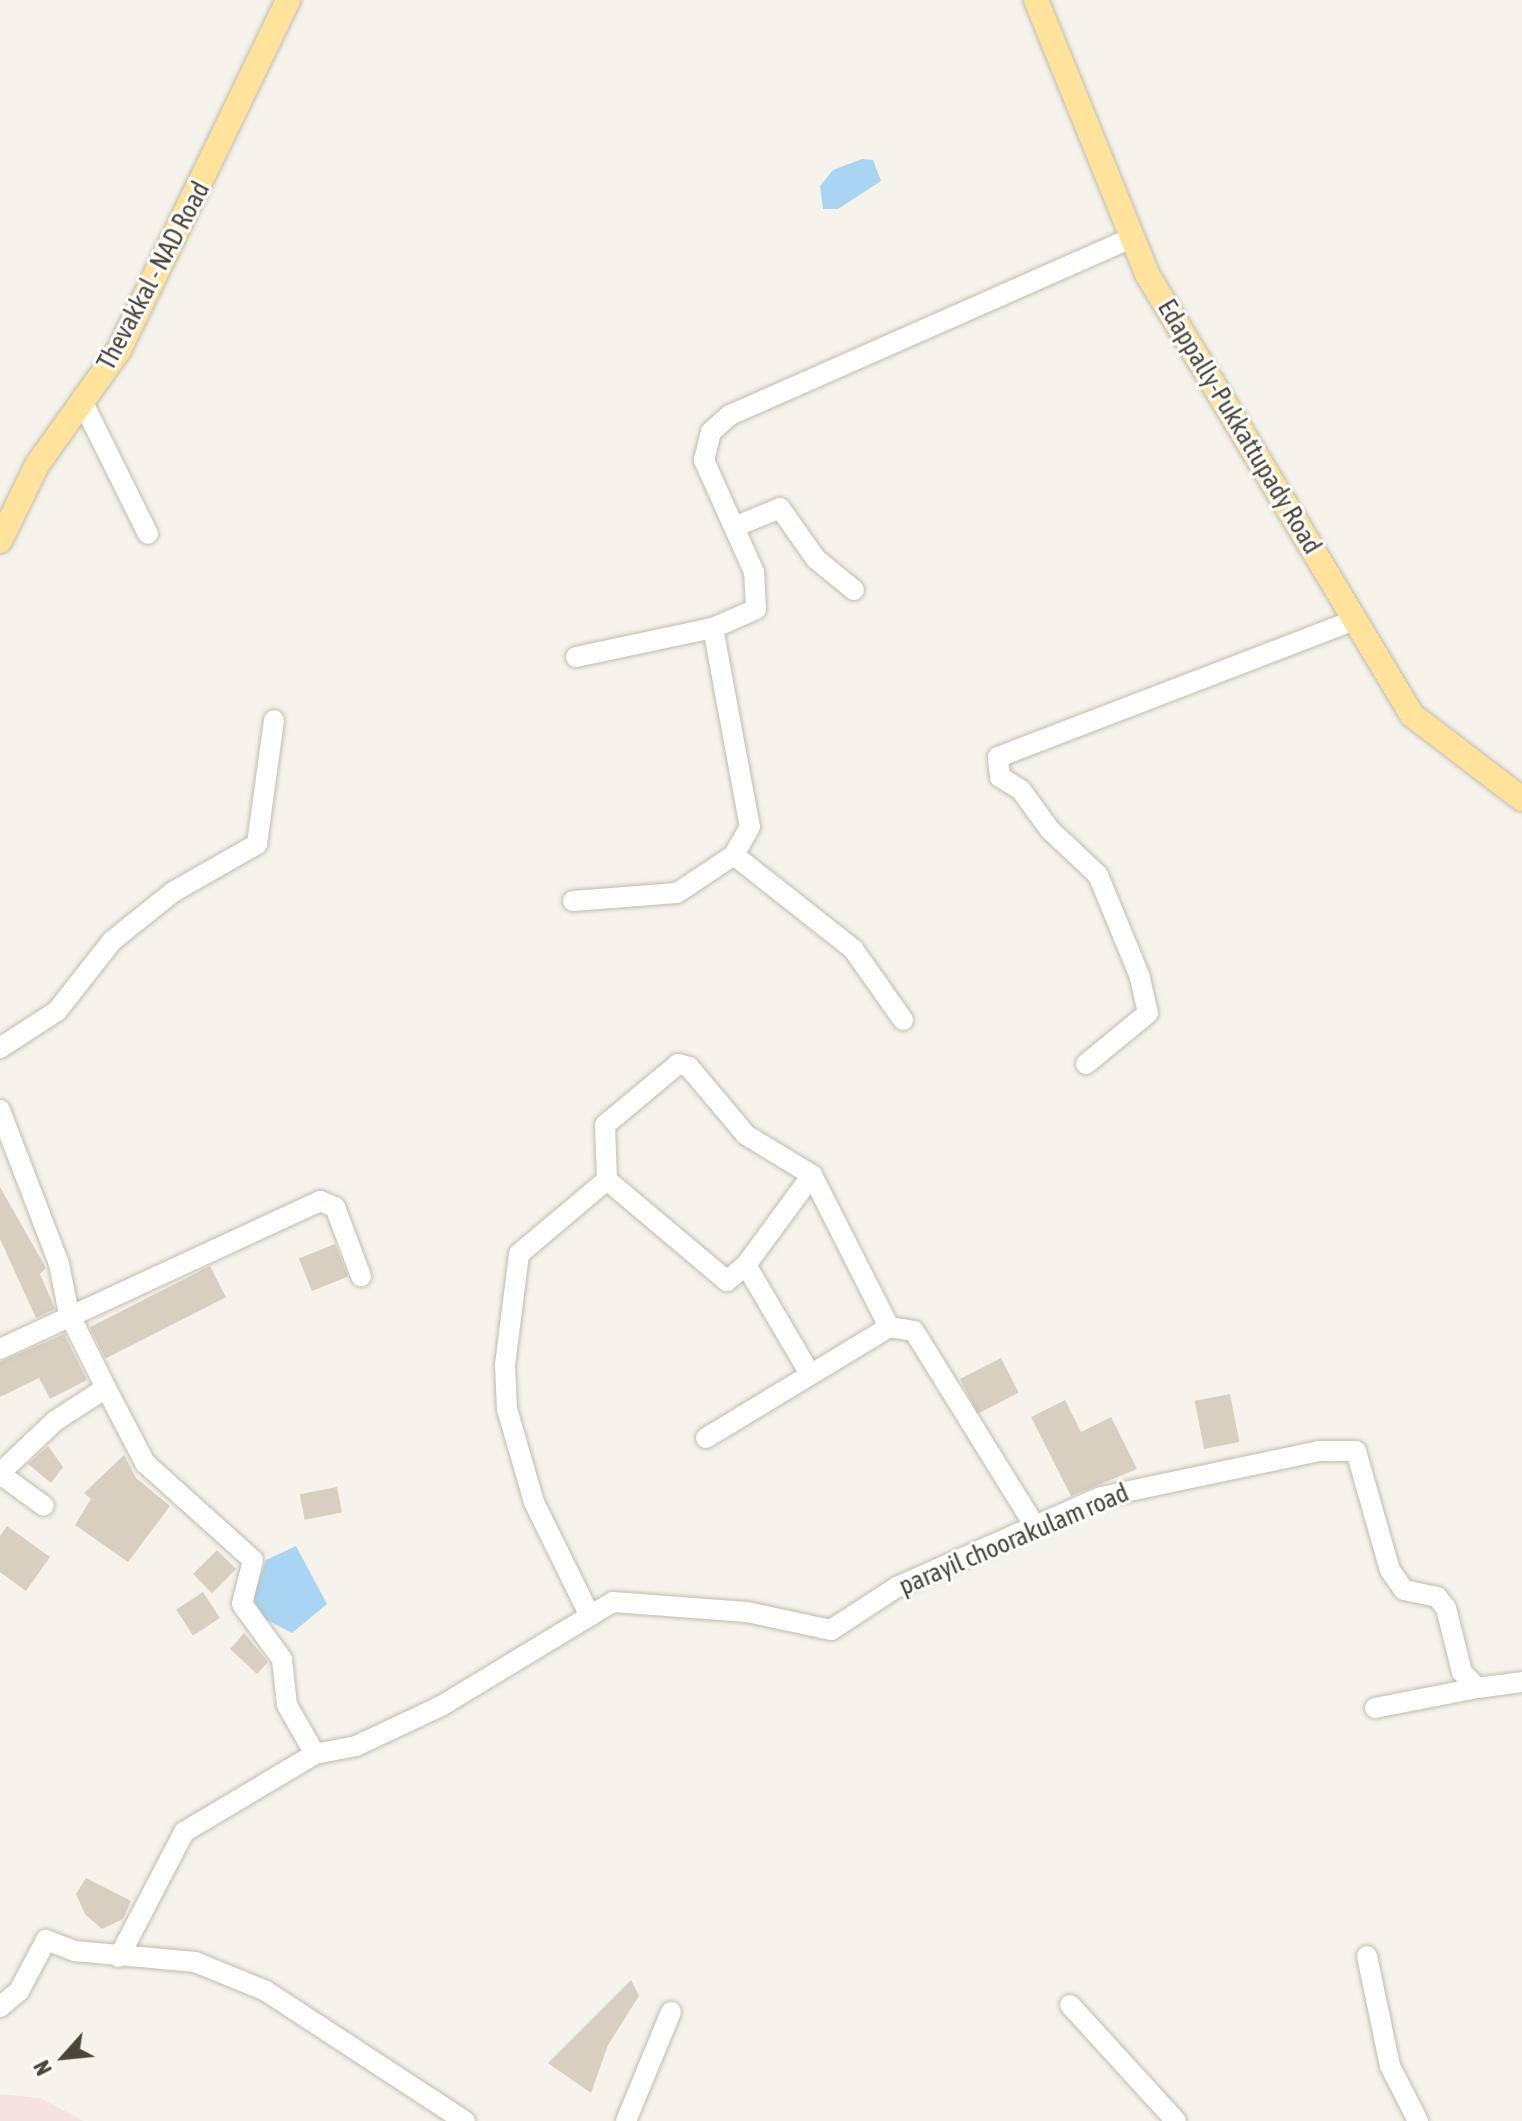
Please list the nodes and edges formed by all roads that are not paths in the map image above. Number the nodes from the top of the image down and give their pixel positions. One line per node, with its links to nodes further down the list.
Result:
1 (288, 0): 4 (main road, Thevakkal - NAD Road)
2 (1036, 0): 3 (main road, Edappally-Pukkattupady Road)
3 (1132, 238): 5 (street); 9 (main road, Edappally-Pukkattupady Road)
4 (83, 403): 6 (street); 7 (main road, Thevakkal - NAD Road)
5 (734, 527): 8 (street); 10 (street)
6 (148, 534)
7 (0, 541)
8 (854, 590)
9 (1355, 620): 13 (main road, Edappally-Pukkattupady Road); 18 (street)
10 (713, 628): 11 (street); 14 (street)
11 (576, 657)
12 (274, 720): 17 (street)
13 (1522, 799)
14 (734, 855): 15 (street); 16 (street)
15 (573, 901)
16 (903, 1020)
17 (0, 1048)
18 (1086, 1064)
19 (0, 1110): 24 (street)
20 (812, 1175): 21 (street); 22 (street); 25 (street)
21 (607, 1180): 22 (street); 33 (street)
22 (746, 1265): 27 (street)
23 (361, 1276): 24 (street)
24 (69, 1314): 26 (street); 28 (street)
25 (889, 1327): 27 (street); 32 (street)
26 (0, 1349)
27 (810, 1374): 29 (street)
28 (106, 1388): 30 (street); 37 (street)
29 (706, 1438)
30 (0, 1474): 31 (street)
31 (44, 1506)
32 (1035, 1526): 33 (street, parayil choorakulam road); 35 (street, parayil choorakulam road)
33 (590, 1616): 37 (street, parayil choorakulam road)
34 (1522, 1682): 35 (street)
35 (1477, 1688): 36 (street)
36 (1375, 1708)
37 (315, 1754): 39 (street, parayil choorakulam road)
38 (1367, 1956): 46 (street)
39 (119, 1957): 41 (street); 43 (street)
40 (1070, 2005): 45 (street)
41 (0, 2007)
42 (671, 2012): 44 (street)
43 (465, 2121)
44 (626, 2121)
45 (1176, 2121)
46 (1418, 2121)

